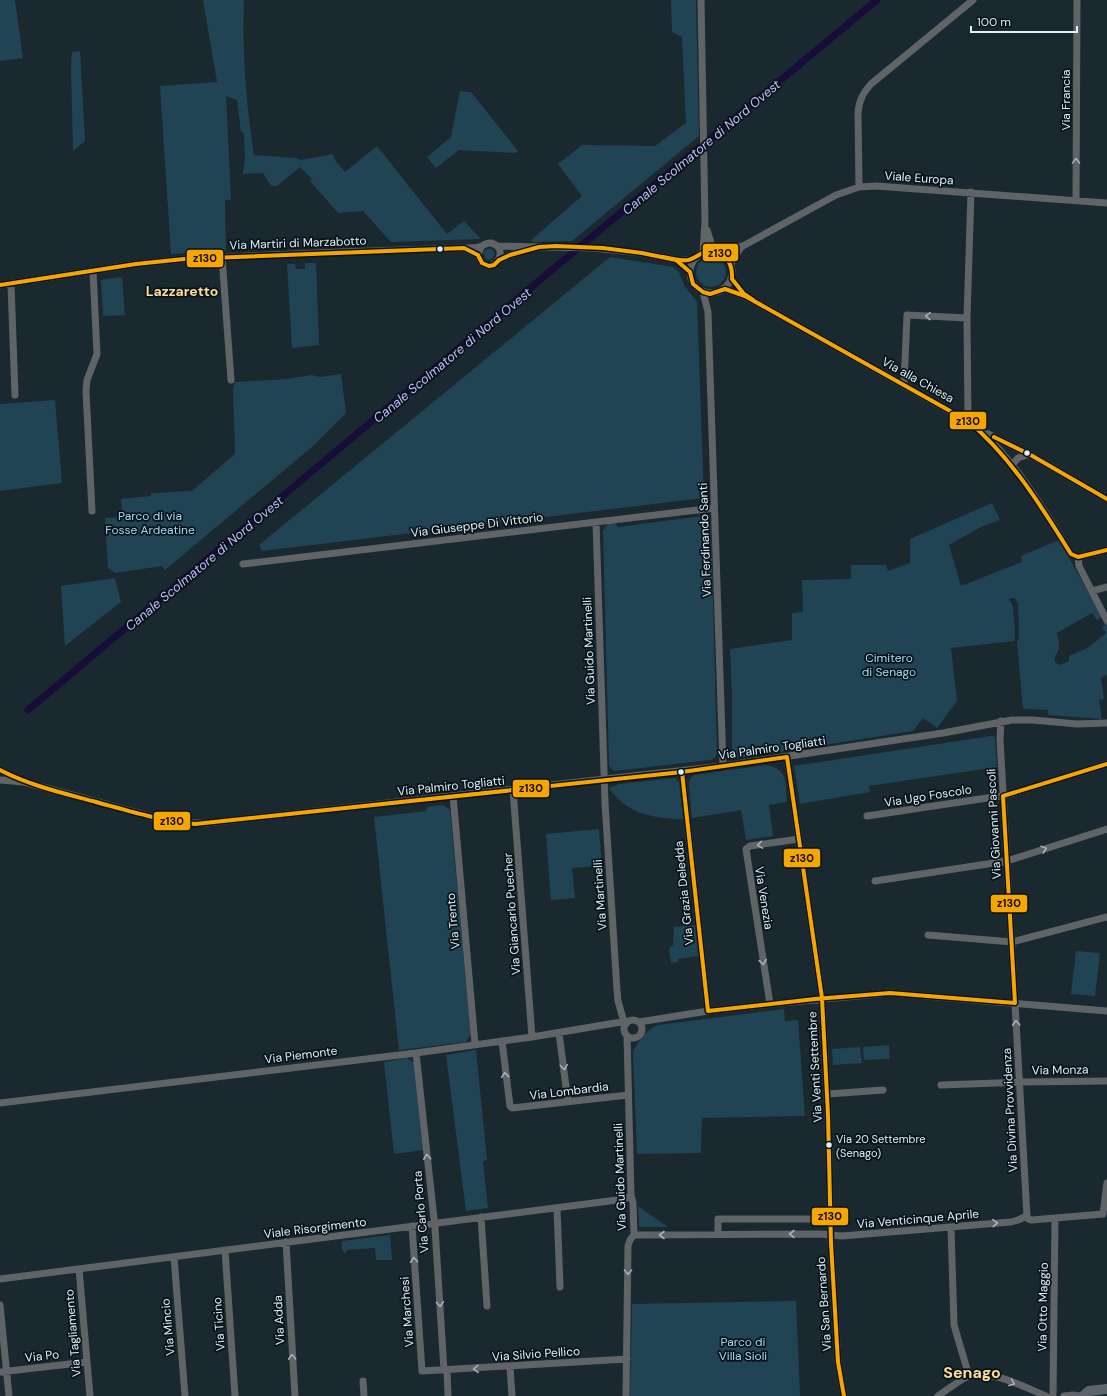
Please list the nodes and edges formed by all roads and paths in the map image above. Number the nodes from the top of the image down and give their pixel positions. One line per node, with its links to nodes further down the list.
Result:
1 (701, 0): 8 (street)
2 (973, 0): 4 (street)
3 (1077, 0): 6 (street, Via Francia, one-way to 3)
4 (859, 187): 5 (street, Viale Europa); 10 (street, Viale Europa)
5 (971, 192): 6 (street, Viale Europa); 32 (street)
6 (1076, 200): 7 (street, Viale Europa)
7 (1107, 203)
8 (705, 222): 14 (street); 15 (street)
9 (497, 246): 11 (street); 12 (street); 19 (street)
10 (742, 246): 15 (street, Viale Europa); 21 (street, Viale Europa)
11 (481, 247): 13 (street); 16 (street)
12 (539, 247): 19 (street); 20 (street)
13 (464, 248): 16 (street, Via Martiri di Marzabotto); 17 (street, Via Martiri di Marzabotto)
14 (703, 252): 15 (street); 18 (street)
15 (718, 252): 21 (street)
16 (478, 255): 19 (street)
17 (222, 257): 22 (street, Via Martiri di Marzabotto); 33 (street)
18 (695, 258): 20 (street); 23 (street)
19 (499, 260)
20 (676, 260): 23 (street)
21 (731, 264): 24 (street)
22 (93, 271): 25 (street, Via Martiri di Marzabotto); 42 (street)
23 (690, 272): 28 (street)
24 (732, 279): 27 (street); 30 (street, Via alla Chiesa)
25 (11, 284): 26 (street, Via Martiri di Marzabotto); 35 (street)
26 (0, 285)
27 (725, 289): 29 (street); 30 (street, Via alla Chiesa)
28 (703, 292): 29 (street); 31 (street, Via Ferdinando Santi)
29 (716, 293): 31 (street, Via Ferdinando Santi)
30 (745, 296): 34 (street, Via alla Chiesa)
31 (708, 312): 41 (street, Via Ferdinando Santi)
32 (967, 318): 34 (street, one-way to 34); 36 (street)
33 (231, 380)
34 (904, 385): 36 (street, Via alla Chiesa)
35 (15, 395)
36 (968, 421): 37 (street, Via alla Chiesa)
37 (982, 432): 38 (street); 39 (street, Via alla Chiesa)
38 (1029, 454): 39 (street); 40 (street)
39 (1012, 465): 45 (street, Via alla Chiesa)
40 (1107, 499)
41 (714, 508): 43 (street, Via Giuseppe Di Vittorio); 56 (street, Via Ferdinando Santi)
42 (92, 511)
43 (596, 522): 46 (street, Via Giuseppe Di Vittorio); 60 (street, Via Guido Martinelli)
44 (1107, 550): 45 (street)
45 (1078, 557): 48 (street, Via alla Chiesa)
46 (242, 564)
47 (1107, 587): 48 (street)
48 (1092, 591): 49 (street, Via alla Chiesa)
49 (1107, 620)
50 (1001, 721): 51 (street, Via Palmiro Togliatti); 52 (street, Via Palmiro Togliatti); 53 (street, Via Giovanni Pascoli)
51 (1107, 723)
52 (989, 724): 53 (street); 54 (street, Via Palmiro Togliatti)
53 (1000, 739): 64 (street, Via Giovanni Pascoli)
54 (786, 757): 56 (street, Via Palmiro Togliatti); 67 (street, Via Venti Settembre)
55 (1107, 764): 64 (street, Via Ugo Foscolo)
56 (723, 766): 58 (street, Via Palmiro Togliatti)
57 (0, 770): 61 (street, Via Palmiro Togliatti)
58 (682, 772): 60 (street, Via Palmiro Togliatti); 77 (street, Via Grazia Deledda)
59 (0, 780): 61 (street, Via Palmiro Togliatti)
60 (604, 780): 62 (street, Via Palmiro Togliatti); 76 (street, Via Martinelli)
61 (24, 782): 63 (street, Via Palmiro Togliatti)
62 (513, 790): 63 (street, Via Palmiro Togliatti); 83 (street, Via Giancarlo Puecher)
63 (453, 796): 86 (street, Via Trento)
64 (1003, 796): 65 (street, Via Ugo Foscolo); 68 (street, Via Giovanni Pascoli)
65 (867, 816)
66 (1107, 829): 68 (street, one-way to 66)
67 (799, 838): 73 (street, Via Venti Settembre); 75 (street, Via Venezia, one-way to 75)
68 (1007, 861): 69 (street); 72 (street, Via Giovanni Pascoli)
69 (876, 881)
70 (1107, 917): 72 (street)
71 (928, 935): 72 (street)
72 (1012, 942): 74 (street, Via Giovanni Pascoli)
73 (822, 998): 74 (street); 75 (street); 93 (street, Via Venti Settembre)
74 (1014, 1003): 78 (street); 90 (street, Via Divina Provvidenza, one-way to 74)
75 (770, 1004): 77 (street)
76 (620, 1008): 79 (street); 80 (street)
77 (708, 1011): 79 (street)
78 (1107, 1011)
79 (632, 1023): 80 (street, Via Piemonte); 82 (street); 84 (street)
80 (608, 1024): 81 (street, Via Piemonte); 82 (street, Via Piemonte)
81 (560, 1032): 83 (street, Via Piemonte); 95 (street, one-way to 95)
82 (626, 1035): 84 (street, Via Piemonte); 88 (street)
83 (532, 1037): 85 (street, Via Piemonte)
84 (635, 1038): 88 (street)
85 (502, 1041): 86 (street, Via Piemonte); 95 (street, Via Lombardia, one-way to 85)
86 (475, 1044): 87 (street, Via Piemonte)
87 (416, 1052): 96 (street, Via Piemonte); 104 (street, Via Carlo Porta, one-way to 87)
88 (627, 1052): 94 (street, Via Guido Martinelli)
89 (1107, 1081): 90 (street, Via Monza)
90 (1019, 1082): 91 (street, Via Monza); 100 (street, Via Divina Provvidenza)
91 (941, 1085)
92 (883, 1090): 93 (street)
93 (828, 1094): 102 (street, Via Venti Settembre)
94 (628, 1095): 95 (street, Via Lombardia); 98 (street, Via Guido Martinelli)
95 (568, 1102)
96 (0, 1103)
97 (1107, 1183): 103 (street, Via Venticinque Aprile)
98 (631, 1195): 99 (street, Viale Risorgimento); 109 (street, Via Guido Martinelli)
99 (556, 1208): 101 (street, Viale Risorgimento); 115 (street)
100 (1027, 1216): 103 (street, Via Venticinque Aprile); 106 (street, Via Venticinque Aprile, one-way to 100)
101 (481, 1217): 104 (street, Viale Risorgimento); 117 (street)
102 (831, 1219): 107 (street); 108 (street, Via Venti Settembre)
103 (1055, 1219): 138 (street, Via Otto Maggio)
104 (434, 1223): 105 (street, Viale Risorgimento); 121 (street, Via Carlo Porta, one-way to 121)
105 (412, 1226): 110 (street, Viale Risorgimento); 121 (street, Via Marchesi, one-way to 105)
106 (951, 1226): 108 (street, Via Venticinque Aprile); 123 (street)
107 (718, 1234): 108 (street, Via Venticinque Aprile, one-way to 107); 109 (street, Via Venticinque Aprile, one-way to 109)
108 (831, 1234): 135 (street, Via San Bernardo)
109 (634, 1235): 118 (street, Via Guido Martinelli, one-way to 118)
110 (286, 1242): 111 (street, Viale Risorgimento); 130 (street, Via Adda, one-way to 110)
111 (225, 1250): 112 (street, Viale Risorgimento); 129 (street, Via Ticino)
112 (174, 1257): 113 (street, Viale Risorgimento); 128 (street, Via Mincio)
113 (79, 1269): 114 (street, Viale Risorgimento); 119 (street, Via Tagliamento)
114 (0, 1279)
115 (560, 1287)
116 (0, 1305): 122 (street)
117 (487, 1306)
118 (627, 1359): 120 (street, Via Silvio Pellico); 134 (street, Via Guido Martinelli)
119 (87, 1362): 122 (street, Via Po); 127 (street, Via Tagliamento)
120 (510, 1367): 121 (street, Via Silvio Pellico, one-way to 121); 133 (street)
121 (446, 1370): 132 (street, Via Carlo Porta)
122 (3, 1372): 126 (street)
123 (969, 1376): 136 (street); 137 (street, one-way to 137)
124 (363, 1381): 131 (street)
125 (1107, 1389): 141 (street)
126 (9, 1396)
127 (90, 1396)
128 (185, 1396)
129 (235, 1396)
130 (295, 1396)
131 (364, 1396)
132 (448, 1396)
133 (512, 1396)
134 (626, 1396)
135 (844, 1396)
136 (938, 1396)
137 (1046, 1396)
138 (1053, 1396)
139 (1064, 1396): 140 (street)
140 (1080, 1396)
141 (1083, 1396)

